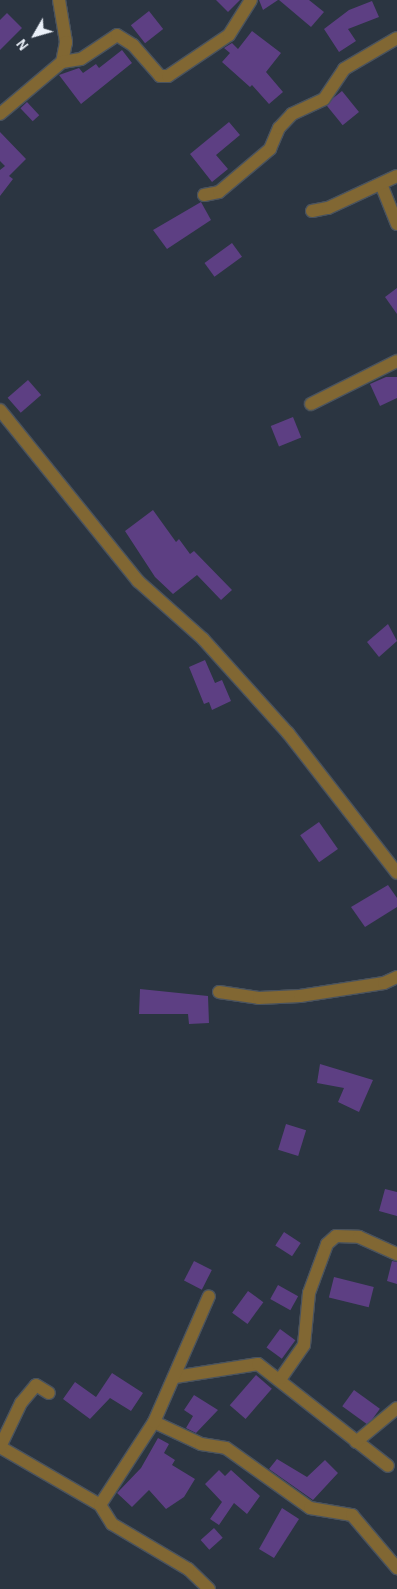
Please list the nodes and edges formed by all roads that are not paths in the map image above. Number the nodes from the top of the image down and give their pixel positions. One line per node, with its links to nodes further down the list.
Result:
1 (59, 0): 4 (street)
2 (250, 0): 4 (street)
3 (397, 38): 8 (street)
4 (62, 62): 5 (street)
5 (0, 114)
6 (397, 176): 7 (street)
7 (381, 184): 9 (street); 10 (street)
8 (204, 195)
9 (312, 211)
10 (397, 224)
11 (397, 362): 12 (street)
12 (311, 404)
13 (0, 410): 14 (street)
14 (397, 873)
15 (397, 977): 16 (street)
16 (218, 992)
17 (397, 1254): 20 (street)
18 (209, 1296): 19 (street)
19 (175, 1377): 20 (street); 23 (street)
20 (281, 1378): 24 (street)
21 (49, 1393): 25 (street)
22 (397, 1408): 24 (street)
23 (154, 1422): 27 (street); 28 (street)
24 (356, 1442): 26 (street)
25 (0, 1447): 27 (street)
26 (388, 1466)
27 (100, 1505): 29 (street)
28 (397, 1568)
29 (209, 1589)

